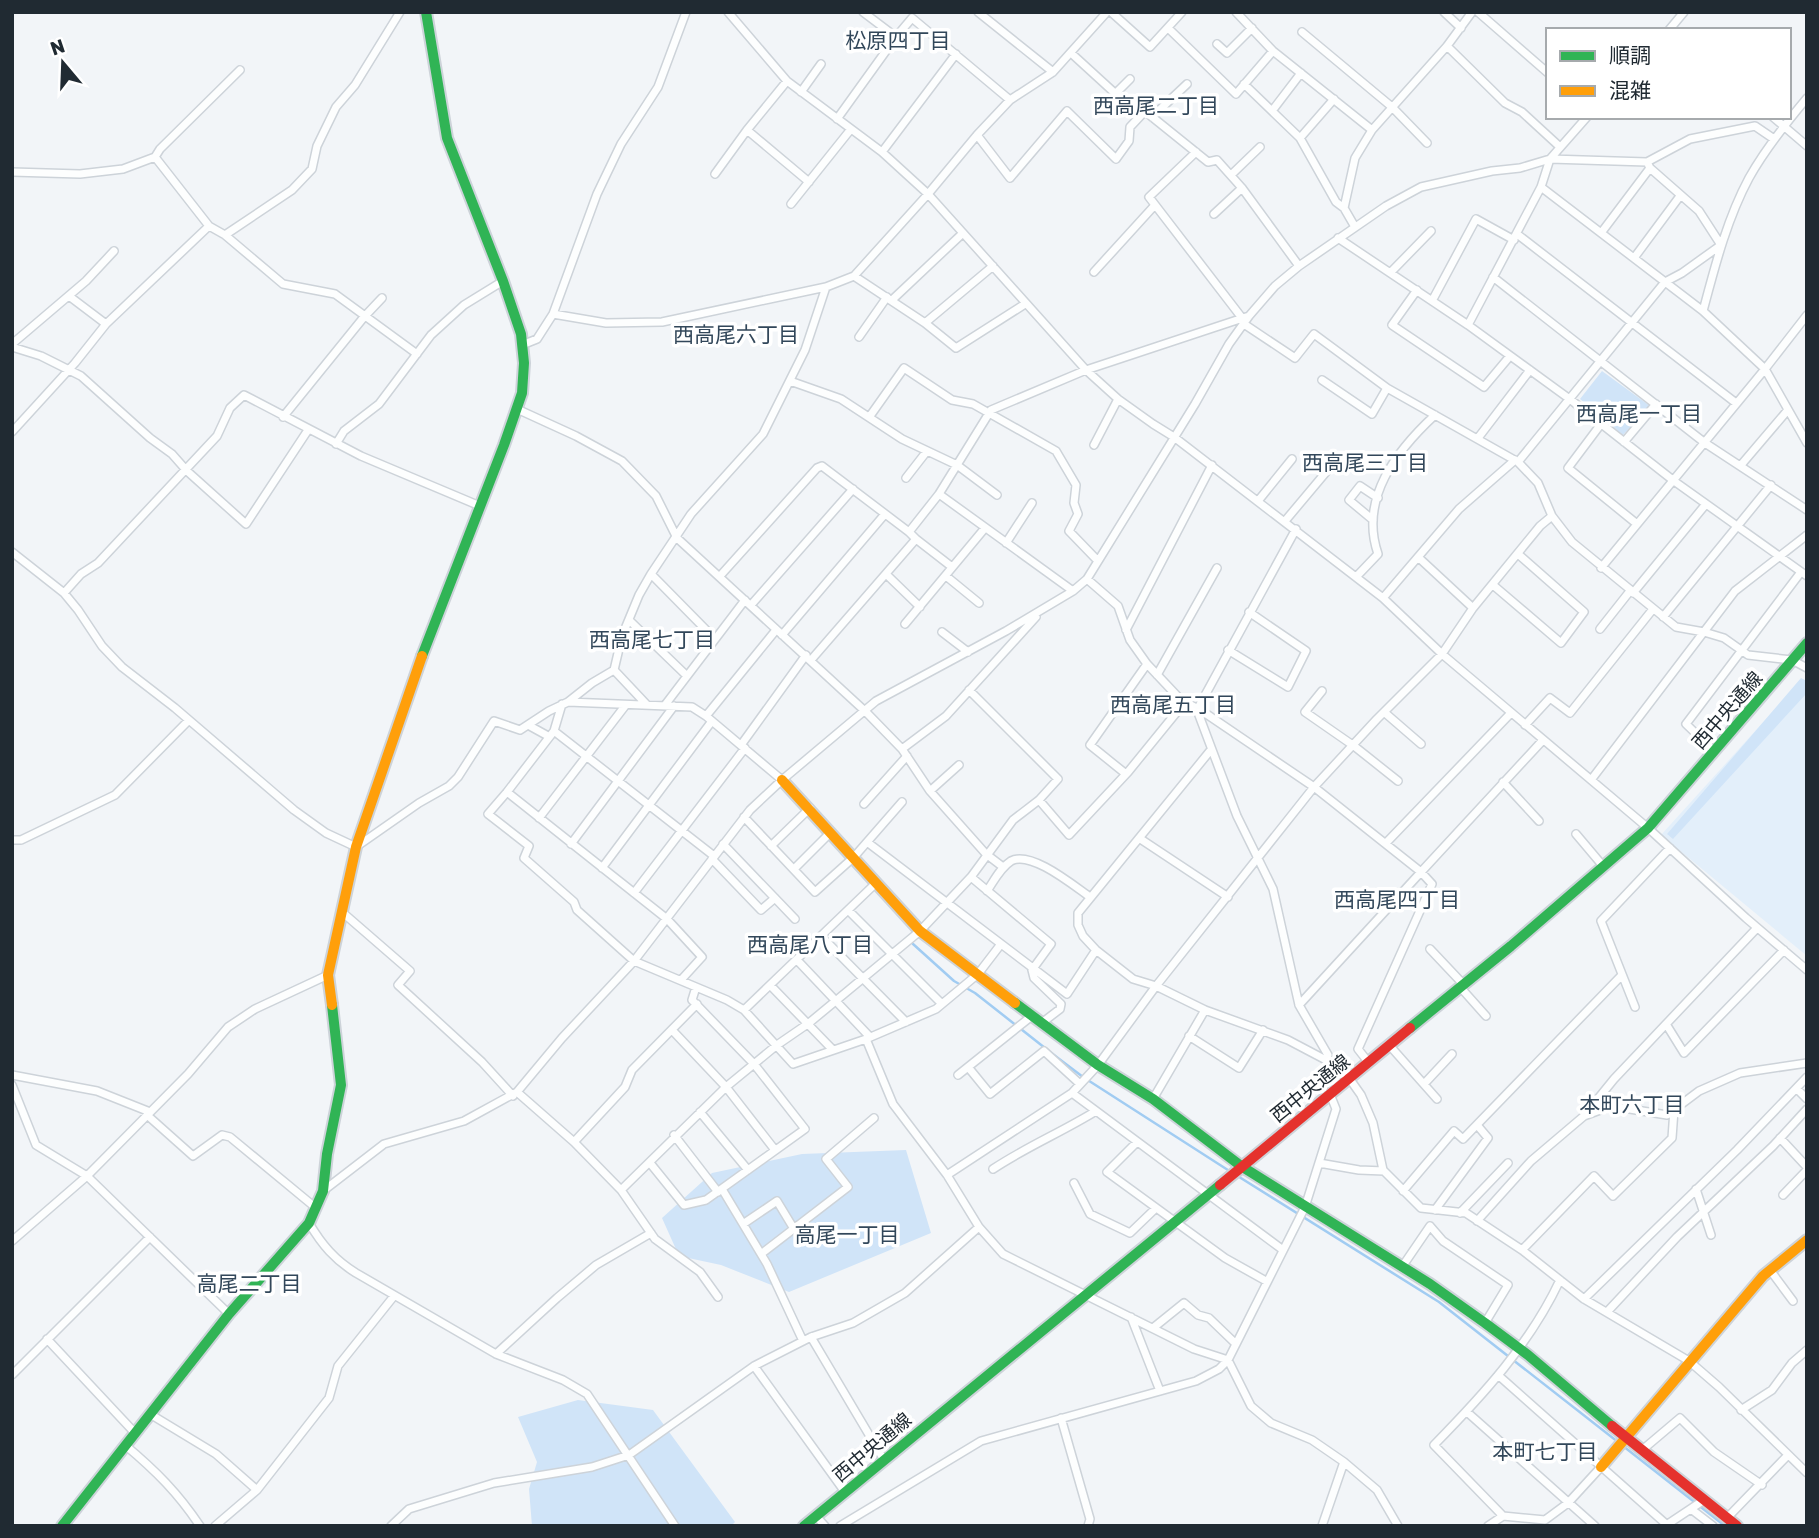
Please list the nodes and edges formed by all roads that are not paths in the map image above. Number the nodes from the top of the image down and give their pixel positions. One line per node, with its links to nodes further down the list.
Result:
1 (400, 12): 82 (street)
2 (426, 12): 94 (street)
3 (686, 12): 104 (street)
4 (863, 12): 21 (street)
5 (978, 12): 15 (street)
6 (1182, 12): 16 (street)
7 (1236, 12): 17 (street)
8 (1444, 12): 18 (street)
9 (1472, 12): 18 (street)
10 (1478, 12): 29 (street)
11 (1684, 12): 19 (street)
12 (1104, 13): 16 (street); 25 (street)
13 (733, 14): 33 (street)
14 (915, 15): 21 (street); 26 (street)
15 (989, 15): 30 (street)
16 (1168, 28): 35 (street)
17 (1252, 28): 22 (street); 24 (street)
18 (1461, 28): 23 (street)
19 (1671, 28)
20 (1303, 32): 41 (street)
21 (896, 37): 45 (street)
22 (1217, 44)
23 (1447, 46): 41 (street); 57 (street)
24 (1273, 51): 31 (street); 35 (street)
25 (1071, 52): 30 (street); 37 (street)
26 (956, 54): 40 (street); 60 (street)
27 (821, 64): 36 (street)
28 (240, 70): 62 (street)
29 (1546, 71)
30 (1053, 72): 40 (street)
31 (1301, 73): 38 (street); 42 (street)
32 (1130, 79): 37 (street)
33 (787, 81): 36 (street); 50 (street)
34 (1186, 83): 43 (street)
35 (1244, 84): 42 (street)
36 (801, 92): 45 (street)
37 (1115, 94): 43 (street)
38 (1334, 99): 52 (street); 54 (street)
39 (1807, 99): 44 (street)
40 (1010, 100): 53 (street)
41 (1392, 107): 52 (street); 56 (street)
42 (1272, 111): 54 (street)
43 (1148, 114): 53 (street); 61 (street)
44 (1791, 117)
45 (837, 119): 51 (street)
46 (1585, 119): 57 (street)
47 (1775, 119): 49 (street)
48 (1789, 119): 49 (street)
49 (1783, 126): 55 (street); 58 (street)
50 (747, 130): 66 (street); 68 (street)
51 (851, 130): 60 (street); 68 (street)
52 (1372, 130): 75 (street)
53 (977, 135): 71 (street)
54 (1300, 138): 75 (street)
55 (1774, 139): 64 (street); 85 (street)
56 (1427, 143)
57 (1559, 146): 63 (street)
58 (1807, 146)
59 (1260, 148): 67 (street)
60 (882, 152): 71 (street)
61 (1196, 152): 67 (street); 74 (street)
62 (155, 157): 65 (street); 77 (street)
63 (1550, 159): 64 (street); 69 (street); 78 (street)
64 (1649, 165): 72 (street); 81 (street)
65 (12, 172)
66 (715, 174)
67 (1231, 175): 70 (street)
68 (808, 182): 73 (street)
69 (1541, 187): 81 (street); 83 (street)
70 (1242, 188): 76 (street); 89 (street)
71 (928, 194): 80 (street); 92 (street)
72 (1680, 196): 85 (street); 87 (street)
73 (791, 204)
74 (1155, 205): 90 (street); 107 (street)
75 (1344, 208): 78 (street)
76 (1214, 214)
77 (209, 226): 82 (street); 110 (street)
78 (1355, 227): 84 (street)
79 (1431, 231): 91 (street)
80 (963, 233): 88 (street); 100 (street)
81 (1601, 233): 87 (street)
82 (225, 235): 106 (street)
83 (1515, 237): 93 (street); 101 (street); 109 (street)
84 (1338, 239): 89 (street); 91 (street)
85 (1721, 245): 95 (street); 103 (street)
86 (114, 251): 98 (street)
87 (1634, 258): 95 (street)
88 (993, 265): 102 (street); 108 (street)
89 (1299, 266): 107 (street)
90 (1094, 272)
91 (1391, 272): 97 (street)
92 (854, 276): 96 (street); 100 (street)
93 (1493, 277): 111 (street); 117 (street)
94 (503, 281): 113 (street); 115 (street)
95 (1665, 282): 103 (street); 109 (street)
96 (826, 287): 104 (street); 123 (street)
97 (1417, 290): 101 (street); 116 (street)
98 (69, 296): 110 (street); 114 (street)
99 (382, 298): 106 (street)
100 (890, 298): 108 (street); 112 (street)
101 (1432, 300): 111 (street)
102 (1025, 304): 108 (street); 120 (street)
103 (1703, 311): 118 (street)
104 (553, 314): 113 (street)
105 (1807, 315): 118 (street)
106 (364, 317): 115 (street); 134 (street)
107 (1245, 319): 120 (street); 124 (street); 138 (street)
108 (925, 323)
109 (1634, 323): 117 (street); 127 (street)
110 (106, 324): 119 (street)
111 (1468, 325): 116 (street)
112 (859, 337)
113 (522, 345): 129 (street)
114 (12, 346): 119 (street)
115 (417, 354): 143 (street)
116 (1510, 356): 121 (street)
117 (1602, 362): 126 (street); 128 (street)
118 (1765, 369): 127 (street); 130 (street)
119 (68, 370): 137 (street); 152 (street)
120 (1086, 370): 125 (street); 131 (street)
121 (1530, 370): 126 (street); 139 (street)
122 (1322, 380): 124 (street)
123 (790, 381): 133 (street); 175 (street)
124 (1387, 388): 132 (street)
125 (1118, 399): 138 (street); 144 (street)
126 (1571, 400): 135 (street); 147 (street)
127 (1736, 403): 141 (street)
128 (1656, 404): 140 (street); 141 (street)
129 (517, 409): 163 (street); 175 (street)
130 (1787, 411): 142 (street); 150 (street)
131 (989, 414): 133 (street); 148 (street); 182 (street)
132 (1435, 415): 139 (street); 159 (street)
133 (870, 416): 145 (street)
134 (282, 417): 136 (street); 152 (street)
135 (1601, 424): 140 (street); 169 (street)
136 (307, 430): 143 (street); 152 (street)
137 (12, 432)
138 (1174, 437): 151 (street); 182 (street)
139 (1478, 438): 147 (street)
140 (1624, 442): 154 (street)
141 (1705, 443): 150 (street); 154 (street)
142 (1807, 443)
143 (336, 444): 163 (street)
144 (1094, 445)
145 (927, 451): 148 (street); 153 (street)
146 (1292, 459): 160 (street)
147 (1516, 461): 166 (street); 181 (street)
148 (957, 465): 157 (street); 158 (street)
149 (1332, 465): 168 (street)
150 (1741, 465): 155 (street)
151 (1212, 466): 160 (street); 209 (street)
152 (187, 471): 196 (street)
153 (906, 478)
154 (1674, 481): 162 (street); 169 (street)
155 (1771, 485): 164 (street); 170 (street)
156 (853, 489): 165 (street); 189 (street); 198 (street)
157 (939, 495): 171 (street); 173 (street)
158 (997, 495)
159 (1378, 498): 167 (street); 167 (street)
160 (1258, 501): 168 (street)
161 (1032, 503): 177 (street)
162 (1706, 504): 170 (street); 195 (street)
163 (480, 506): 279 (street)
164 (1807, 510)
165 (885, 514): 173 (street); 210 (street)
166 (1552, 516): 179 (street); 185 (street)
167 (1373, 520): 191 (street)
168 (1285, 521): 172 (street)
169 (1637, 524): 185 (street)
170 (1737, 527): 180 (street); 205 (street)
171 (985, 528): 177 (street); 183 (street)
172 (1296, 529): 191 (street); 204 (street)
173 (909, 532): 176 (street)
174 (1807, 535): 180 (street)
175 (677, 538): 186 (street); 189 (street)
176 (916, 540): 183 (street); 188 (street)
177 (1006, 543): 194 (street)
178 (12, 552): 196 (street)
179 (1518, 554): 193 (street); 193 (street)
180 (1777, 556): 187 (street); 212 (street)
181 (1418, 557): 197 (street); 201 (street)
182 (1098, 561): 192 (street)
183 (952, 567): 190 (street)
184 (1217, 568): 224 (street)
185 (1601, 568): 195 (street)
186 (651, 574): 206 (street); 213 (street)
187 (1804, 574): 217 (street)
188 (887, 575): 200 (street); 219 (street)
189 (720, 576): 198 (street)
190 (946, 576): 199 (street); 200 (street)
191 (1357, 576): 197 (street)
192 (1087, 579): 194 (street); 209 (street)
193 (1493, 585): 201 (street)
194 (1073, 591): 202 (street)
195 (1632, 592): 203 (street); 208 (street)
196 (64, 593): 238 (street)
197 (1383, 598): 218 (street)
198 (748, 603): 210 (street); 213 (street)
199 (979, 603)
200 (920, 607): 207 (street)
201 (1473, 608): 218 (street)
202 (1044, 609): 216 (street); 226 (street)
203 (1653, 609): 205 (street); 240 (street)
204 (1249, 612): 215 (street); 215 (street)
205 (1663, 617): 212 (street)
206 (629, 620): 223 (street); 225 (street)
207 (905, 624)
208 (1600, 629)
209 (1126, 630): 221 (street)
210 (779, 632): 219 (street); 237 (street)
211 (942, 632): 216 (street)
212 (1704, 632): 217 (street); 253 (street)
213 (715, 639): 225 (street)
214 (1807, 643): 220 (street, 西中央通線)
215 (1228, 650): 233 (street)
216 (968, 652): 234 (street)
217 (1743, 652): 220 (street); 247 (street)
218 (1442, 654): 235 (street); 236 (street)
219 (809, 657): 234 (street); 244 (street)
220 (1792, 660): 222 (street); 247 (street, 西中央通線)
221 (1147, 664): 224 (street); 251 (street)
222 (1807, 668)
223 (614, 670): 229 (street); 230 (street)
224 (1157, 675): 228 (street)
225 (687, 676): 231 (street)
226 (968, 691): 248 (street); 260 (street)
227 (1322, 691): 245 (street)
228 (1185, 702): 233 (street); 251 (street)
229 (565, 703): 232 (street); 239 (street); 241 (street)
230 (647, 705): 231 (street); 232 (street)
231 (670, 705): 237 (street); 254 (street)
232 (625, 706): 249 (street)
233 (1197, 710): 246 (street); 257 (street)
234 (866, 712): 248 (street); 252 (street)
235 (1384, 712): 243 (street); 245 (street)
236 (1511, 713): 240 (street); 275 (street)
237 (709, 719): 244 (street); 263 (street)
238 (189, 720): 273 (street); 279 (street)
239 (528, 725): 241 (street); 279 (street)
240 (1525, 725): 242 (street)
241 (551, 734): 249 (street); 259 (street)
242 (1543, 740): 253 (street); 256 (street)
243 (1421, 744)
244 (743, 746): 252 (street); 269 (street)
245 (1353, 746): 255 (street); 257 (street)
246 (1210, 751): 272 (street); 284 (street)
247 (1714, 751): 268 (street, 西中央通線)
248 (904, 752): 258 (street); 262 (street)
249 (585, 757): 254 (street); 265 (street)
250 (959, 765): 258 (street)
251 (1126, 774): 260 (street)
252 (782, 780): 264 (street); 266 (street)
253 (1591, 780): 268 (street)
254 (617, 781): 263 (street); 276 (street)
255 (1398, 781)
256 (1503, 782): 267 (street); 289 (street)
257 (1314, 788): 275 (street); 284 (street)
258 (930, 791): 281 (street)
259 (507, 792): 265 (street); 311 (street)
260 (1039, 800): 281 (street)
261 (902, 802): 274 (street)
262 (864, 804)
263 (648, 806): 269 (street); 287 (street)
264 (810, 808): 270 (street); 278 (street)
265 (539, 817): 276 (street)
266 (744, 817): 277 (street); 278 (street)
267 (1539, 821)
268 (1648, 828): 280 (street); 285 (street, 西中央通線)
269 (680, 831): 283 (street); 293 (street)
270 (831, 832): 282 (street); 288 (street)
271 (1576, 834): 285 (street)
272 (1139, 838): 294 (street); 295 (street)
273 (12, 841)
274 (867, 842): 282 (street); 297 (street)
275 (1386, 843): 289 (street)
276 (571, 844): 287 (street)
277 (723, 844): 283 (street); 296 (street)
278 (771, 846): 288 (street)
279 (356, 847): 299 (street)
280 (1670, 848): 302 (street); 316 (street)
281 (986, 854): 286 (street); 290 (street)
282 (855, 857): 288 (street); 291 (street)
283 (713, 858): 296 (street); 300 (street)
284 (1259, 858): 295 (street); 326 (street)
285 (1603, 866): 321 (street, 西中央通線)
286 (1003, 867): 292 (street); 294 (street)
287 (602, 868): 293 (street)
288 (794, 869)
289 (1421, 872): 326 (street); 345 (street)
290 (971, 877): 292 (street); 297 (street)
291 (875, 884): 298 (street); 303 (street)
292 (987, 891): 312 (street)
293 (634, 893): 300 (street)
294 (1090, 897): 307 (street)
295 (1227, 897): 320 (street)
296 (775, 898): 301 (street)
297 (947, 902): 303 (street); 305 (street)
298 (848, 910): 304 (street); 309 (street)
299 (342, 912): 315 (street); 360 (street)
300 (667, 919): 311 (street); 318 (street)
301 (794, 919)
302 (1757, 928): 308 (street); 335 (street)
303 (920, 931): 309 (street); 314 (street)
304 (821, 936): 310 (street); 317 (street)
305 (1001, 944): 312 (street); 314 (street)
306 (1430, 949): 321 (street)
307 (1096, 950): 312 (street); 320 (street)
308 (1784, 950): 313 (street); 335 (street)
309 (891, 954): 317 (street); 325 (street)
310 (797, 960): 319 (street); 323 (street)
311 (634, 961): 318 (street); 360 (street)
312 (1033, 968): 333 (street)
313 (1807, 970)
314 (978, 974): 325 (street); 330 (street)
315 (328, 975): 369 (street); 392 (street)
316 (1622, 975): 327 (street); 372 (street)
317 (864, 977): 323 (street); 332 (street)
318 (681, 981): 322 (street)
319 (770, 985): 328 (street); 334 (street)
320 (1156, 986): 329 (street); 348 (street)
321 (1462, 986): 331 (street); 341 (street, 西中央通線)
322 (696, 987): 324 (street); 328 (street)
323 (836, 1000): 334 (street); 339 (street)
324 (696, 1004): 336 (street); 347 (street)
325 (942, 1004): 332 (street)
326 (1299, 1005): 344 (street)
327 (1635, 1007)
328 (744, 1010): 340 (street)
329 (1205, 1010): 337 (street); 338 (street)
330 (1033, 1015): 333 (street); 349 (street)
331 (1486, 1016)
332 (906, 1022): 339 (street)
333 (1043, 1022): 348 (street)
334 (809, 1023): 340 (street); 342 (street)
335 (1666, 1024): 370 (street)
336 (672, 1030): 357 (street); 375 (street)
337 (1263, 1030): 338 (street); 344 (street)
338 (1189, 1036): 362 (street)
339 (868, 1038): 342 (street); 386 (street)
340 (777, 1045): 342 (street); 347 (street)
341 (1390, 1046): 345 (street, 西中央通線); 355 (street)
342 (833, 1050)
343 (1452, 1054): 355 (street)
344 (1326, 1060): 353 (street)
345 (1369, 1063): 353 (street, 西中央通線)
346 (1807, 1063): 365 (street)
347 (754, 1064): 357 (street); 377 (street)
348 (1098, 1065): 354 (street); 362 (street)
349 (968, 1067): 351 (street); 354 (street)
350 (12, 1075): 369 (street)
351 (958, 1075)
352 (1807, 1077): 358 (street)
353 (1349, 1078): 361 (street, 西中央通線); 385 (street)
354 (1080, 1084): 359 (street)
355 (1424, 1084): 363 (street)
356 (12, 1085): 387 (street)
357 (726, 1087): 368 (street); 377 (street)
358 (1797, 1089): 364 (street); 389 (street)
359 (1072, 1093): 367 (street); 386 (street)
360 (515, 1094): 375 (street); 392 (street)
361 (1330, 1094): 379 (street); 381 (street, 西中央通線)
362 (1153, 1098): 381 (street)
363 (1437, 1099)
364 (1807, 1100)
365 (1674, 1110): 370 (street); 414 (street)
366 (1807, 1110): 374 (street)
367 (1096, 1111): 376 (street); 382 (street)
368 (700, 1112): 373 (street); 384 (street)
369 (149, 1113): 387 (street); 397 (street)
370 (1584, 1116): 403 (street)
371 (874, 1118): 407 (street)
372 (1477, 1125): 393 (street); 399 (street)
373 (674, 1135): 378 (street); 391 (street)
374 (1780, 1138): 383 (street); 401 (street)
375 (575, 1142): 390 (street)
376 (1137, 1142): 394 (street); 398 (street)
377 (775, 1150): 384 (street)
378 (650, 1163): 390 (street); 391 (street)
379 (1319, 1163): 385 (street); 396 (street)
380 (1508, 1163): 400 (street)
381 (1241, 1166): 394 (street, 西中央通線); 396 (street)
382 (993, 1169)
383 (1807, 1169): 395 (street)
384 (748, 1170): 391 (street)
385 (1384, 1171): 393 (street)
386 (947, 1175): 406 (street)
387 (87, 1176): 410 (street); 412 (street)
388 (1074, 1183): 398 (street)
389 (1696, 1189): 401 (street); 423 (street)
390 (621, 1190): 408 (street)
391 (720, 1190): 405 (street)
392 (323, 1191): 397 (street)
393 (1403, 1191): 399 (street)
394 (1207, 1195): 402 (street, 西中央通線); 413 (street)
395 (1783, 1195)
396 (1304, 1207): 413 (street); 416 (street)
397 (316, 1208): 404 (street)
398 (1156, 1208): 402 (street)
399 (1435, 1210): 400 (street)
400 (1460, 1213): 403 (street)
401 (1703, 1213): 409 (street); 425 (street)
402 (1175, 1221): 419 (street); 420 (street, 西中央通線)
403 (1478, 1221): 414 (street)
404 (309, 1223): 421 (street); 426 (street)
405 (743, 1224): 407 (street); 415 (street)
406 (979, 1227): 420 (street); 430 (street)
407 (794, 1229): 415 (street)
408 (651, 1233): 422 (street); 436 (street)
409 (1711, 1235)
410 (150, 1237): 426 (street); 431 (street)
411 (1807, 1240): 417 (street)
412 (12, 1241)
413 (1283, 1250): 419 (street)
414 (1522, 1250): 418 (street)
415 (761, 1254): 432 (street)
416 (1402, 1267): 428 (street); 428 (street)
417 (1770, 1270): 424 (street); 438 (street)
418 (1560, 1280): 423 (street); 434 (street)
419 (1266, 1281): 433 (street)
420 (1086, 1295): 427 (street); 453 (street, 西中央通線)
421 (394, 1296): 436 (street); 458 (street)
422 (718, 1297)
423 (1584, 1299): 425 (street)
424 (1793, 1301)
425 (1607, 1312): 438 (street)
426 (229, 1314): 445 (street)
427 (1130, 1316): 429 (street); 442 (street)
428 (1485, 1324): 434 (street)
429 (1153, 1328): 433 (street); 437 (street)
430 (811, 1337): 432 (street); 453 (street)
431 (47, 1339): 440 (street); 447 (street)
432 (803, 1341): 439 (street)
433 (1236, 1344): 437 (street)
434 (1519, 1350): 441 (street); 448 (street)
435 (1807, 1350): 443 (street)
436 (496, 1354): 451 (street)
437 (1228, 1360): 442 (street); 454 (street)
438 (1689, 1361): 443 (street); 448 (street)
439 (754, 1366): 451 (street); 459 (street)
440 (12, 1375)
441 (1498, 1375): 444 (street); 455 (street)
442 (1160, 1391): 446 (street)
443 (1741, 1410): 452 (street)
444 (1467, 1412): 461 (street); 464 (street)
445 (150, 1414): 447 (street); 458 (street)
446 (1060, 1418): 474 (street); 475 (street)
447 (135, 1433): 449 (street)
448 (1625, 1436): 450 (street); 455 (street)
449 (125, 1445): 468 (street); 469 (street)
450 (1641, 1451): 457 (street); 460 (street)
451 (629, 1455): 466 (street); 471 (street)
452 (1788, 1455): 456 (street); 457 (street)
453 (884, 1460): 459 (street, 西中央通線)
454 (1343, 1462): 476 (street); 477 (street)
455 (1601, 1467): 461 (street); 467 (street)
456 (1807, 1474)
457 (1762, 1485): 465 (street)
458 (257, 1490): 470 (street)
459 (845, 1492): 463 (street, 西中央通線)
460 (1704, 1500): 462 (street); 465 (street)
461 (1568, 1503): 464 (street); 479 (street)
462 (1691, 1509): 467 (street); 480 (street)
463 (816, 1516): 472 (street, 西中央通線); 473 (street)
464 (1503, 1516): 478 (street)
465 (1727, 1518): 481 (street)
466 (393, 1525)
467 (1666, 1525)
468 (62, 1526)
469 (200, 1526)
470 (215, 1526)
471 (674, 1526)
472 (804, 1526)
473 (825, 1526)
474 (840, 1526)
475 (1088, 1526)
476 (1322, 1526)
477 (1398, 1526)
478 (1488, 1526)
479 (1595, 1526)
480 (1713, 1526)
481 (1737, 1526)

